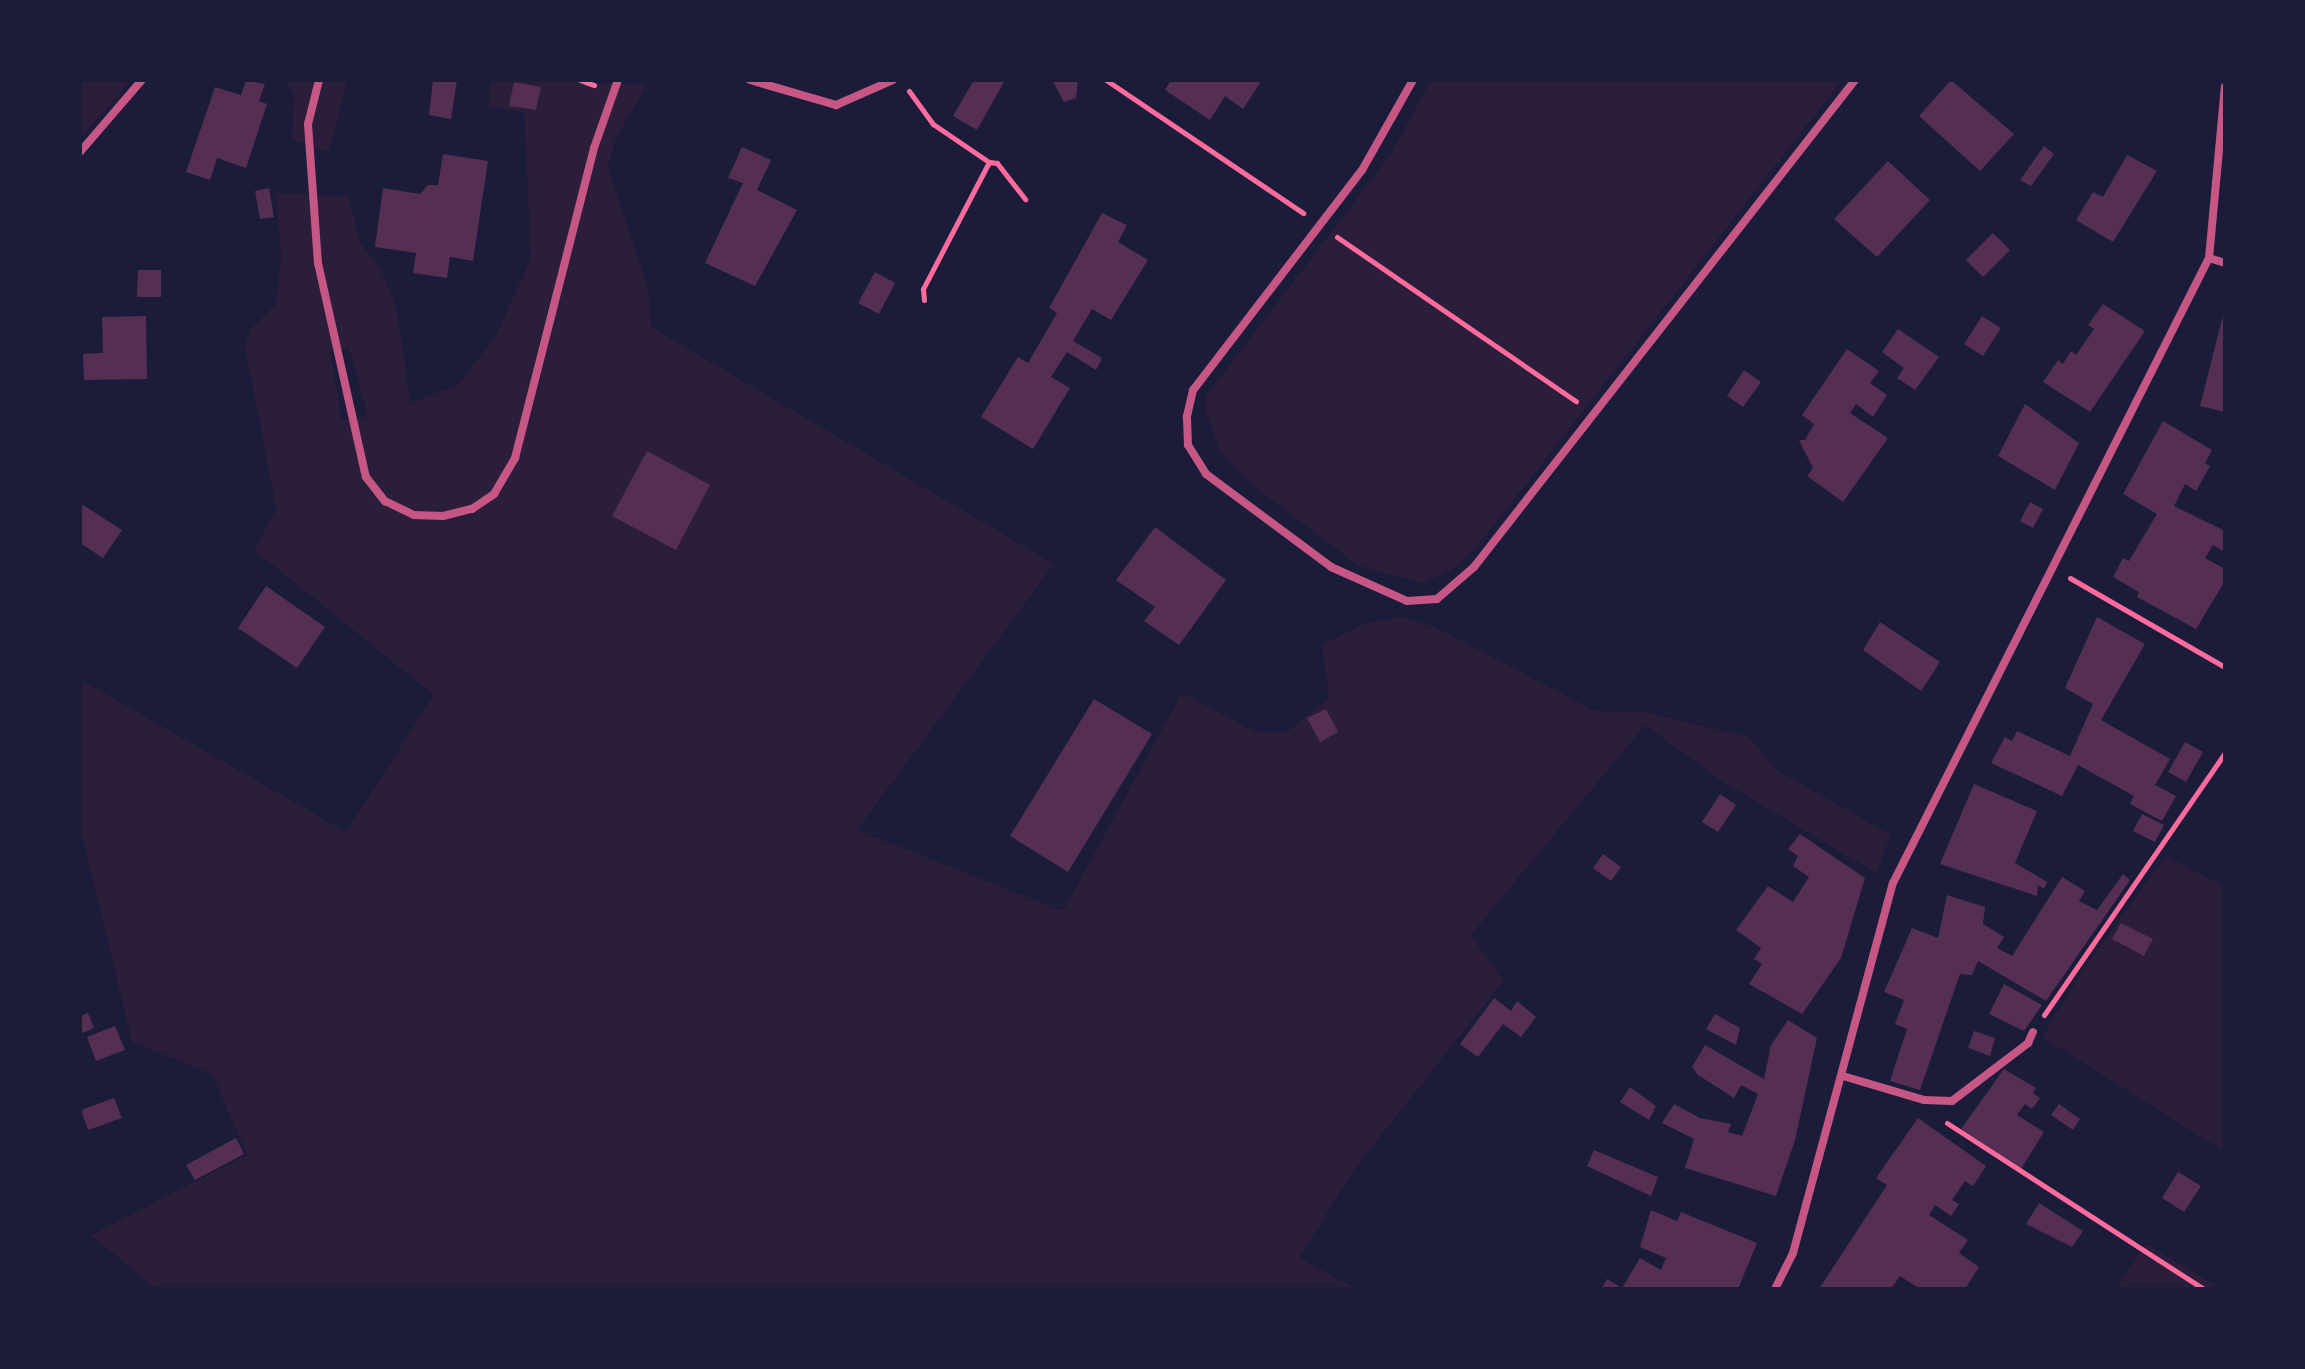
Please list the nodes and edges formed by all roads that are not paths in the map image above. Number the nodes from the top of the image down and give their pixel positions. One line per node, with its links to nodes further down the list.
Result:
1 (142, 80): 9 (street)
2 (319, 80): 3 (street)
3 (618, 80)
4 (750, 80): 5 (street)
5 (893, 80)
6 (1413, 80): 7 (street)
7 (1855, 80)
8 (2225, 87): 10 (street)
9 (80, 152)
10 (2209, 258): 11 (street); 13 (street)
11 (2225, 263)
12 (2033, 1032): 13 (street)
13 (1843, 1076): 14 (street)
14 (1775, 1289)

